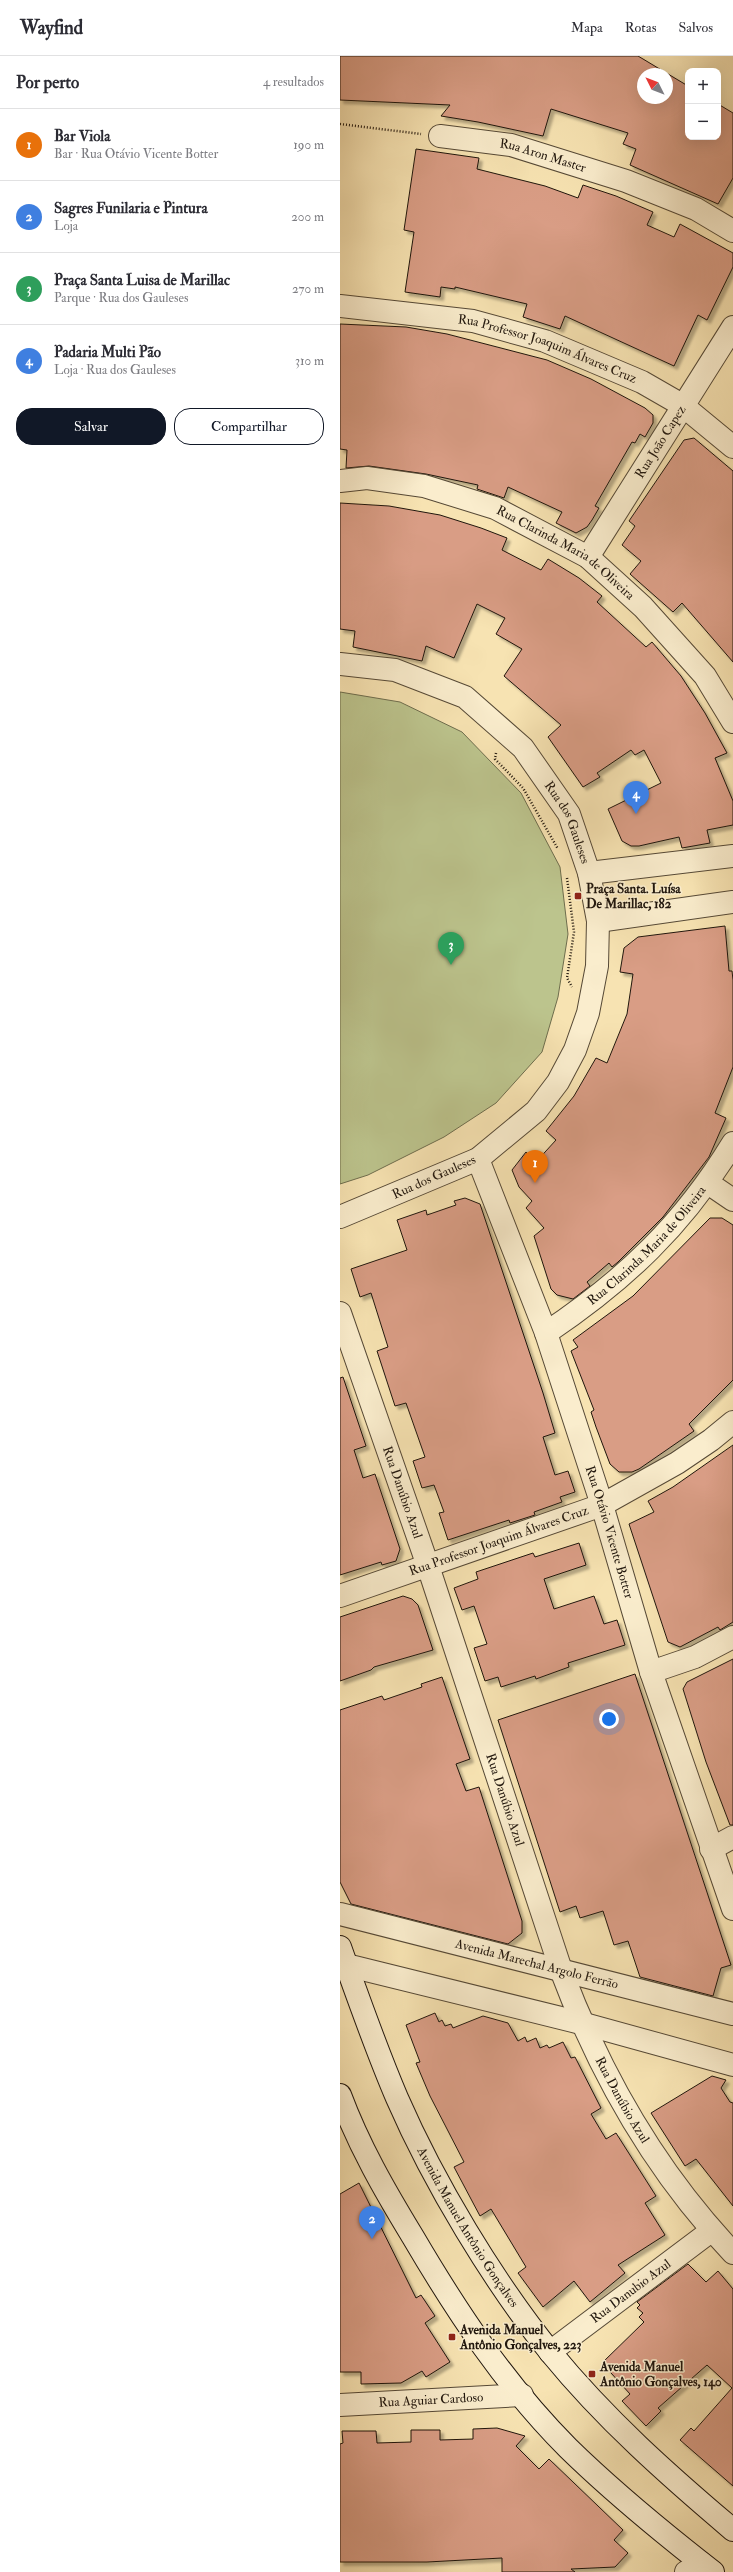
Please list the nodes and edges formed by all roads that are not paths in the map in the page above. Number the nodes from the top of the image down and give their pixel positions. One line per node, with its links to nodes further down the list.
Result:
1 (440, 136): 2 (street, Rua Aron Master)
2 (733, 231)
3 (340, 306): 5 (street, Rua Professor Joaquim Álvares Cruz)
4 (733, 327): 5 (street, Rua João Capez)
5 (682, 405): 6 (street, Rua Professor Joaquim Álvares Cruz); 8 (street, Rua João Capez)
6 (733, 447)
7 (340, 481): 8 (street, Rua Clarinda Maria de Oliveira)
8 (588, 557): 10 (street, Rua Clarinda Maria de Oliveira)
9 (340, 664): 12 (street, Rua dos Gauleses)
10 (733, 722)
11 (733, 856): 12 (street)
12 (590, 873): 14 (street, Rua dos Gauleses)
13 (733, 902): 14 (street)
14 (598, 921): 16 (street, Rua dos Gauleses)
15 (733, 1144): 17 (street, Rua Clarinda Maria de Oliveira)
16 (478, 1159): 19 (street, Rua dos Gauleses); 21 (street, Rua Otávio Vicente Botter)
17 (708, 1183): 18 (street); 21 (street, Rua Clarinda Maria de Oliveira)
18 (733, 1200)
19 (340, 1218)
20 (340, 1313): 24 (street, Rua Danúbio Azul)
21 (546, 1333): 23 (street, Rua Otávio Vicente Botter)
22 (733, 1422): 23 (street, Rua Professor Joaquim Álvares Cruz)
23 (602, 1505): 24 (street, Rua Professor Joaquim Álvares Cruz); 27 (street, Rua Otávio Vicente Botter)
24 (428, 1566): 25 (street, Rua Professor Joaquim Álvares Cruz); 33 (street, Rua Danúbio Azul)
25 (340, 1596)
26 (733, 1637): 27 (street)
27 (651, 1672): 29 (street, Rua Otávio Vicente Botter)
28 (733, 1837): 29 (street)
29 (711, 1848): 30 (street, Rua Otávio Vicente Botter)
30 (733, 1909)
31 (340, 1914): 33 (street, Avenida Marechal Argolo Ferrão)
32 (343, 1956): 35 (street); 40 (street, Avenida Manuel Antônio Gonçalves)
33 (561, 1970): 34 (street, Avenida Marechal Argolo Ferrão); 35 (street, Rua Danúbio Azul)
34 (733, 2014)
35 (581, 2023): 36 (street); 38 (street, Rua Danúbio Azul)
36 (733, 2065)
37 (340, 2095): 41 (street)
38 (712, 2231): 39 (street, Rua Danúbio Azul); 40 (street, Rua Danubio Azul)
39 (733, 2253)
40 (550, 2352): 43 (street, Avenida Manuel Antônio Gonçalves)
41 (522, 2395): 42 (street, Rua Aguiar Cardoso); 44 (street)
42 (340, 2405)
43 (733, 2530)
44 (700, 2569)

